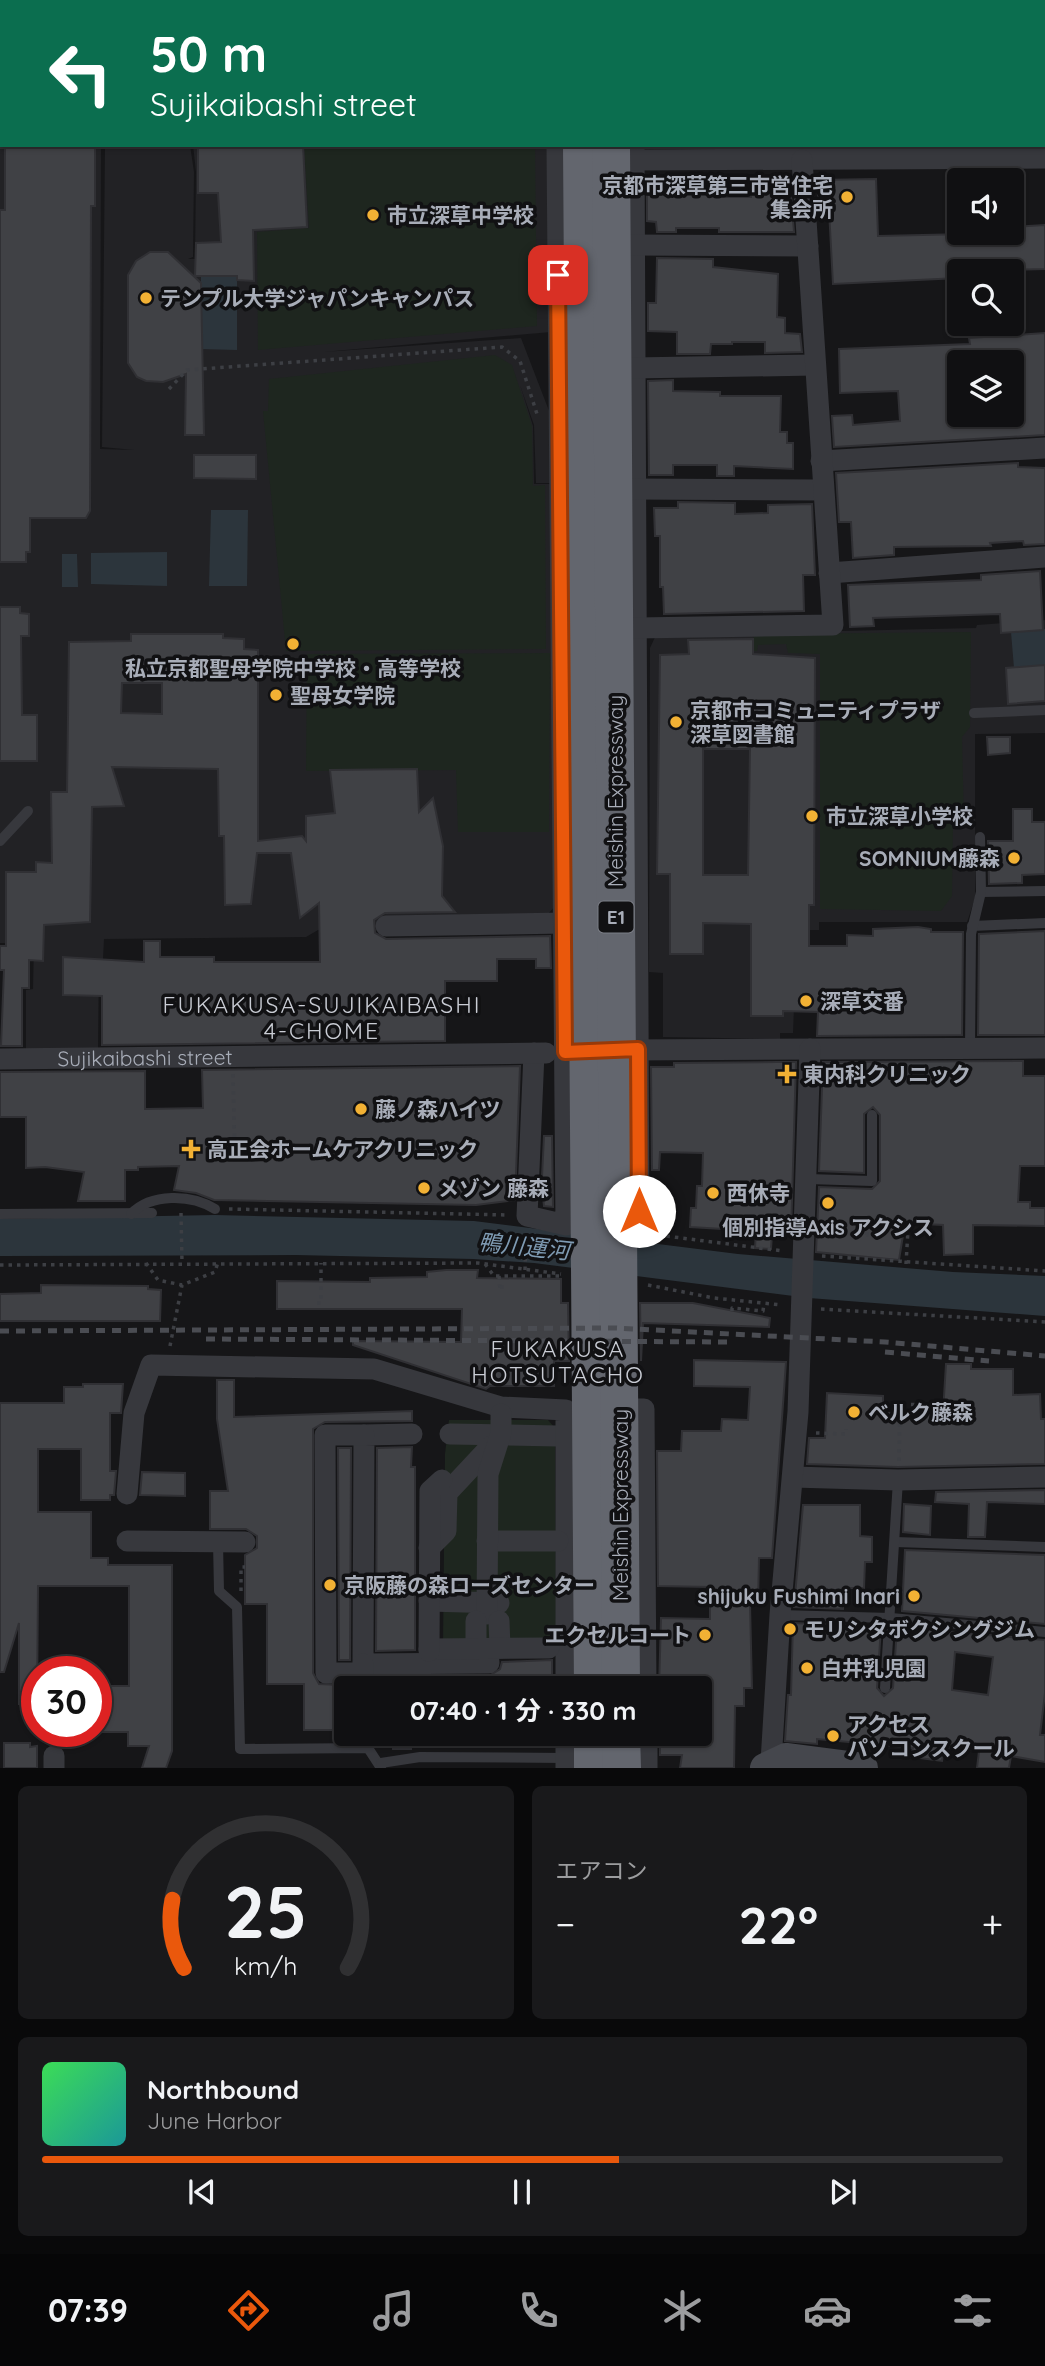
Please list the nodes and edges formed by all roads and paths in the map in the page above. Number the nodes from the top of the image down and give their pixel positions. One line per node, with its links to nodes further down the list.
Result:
1 (557, 147): 27 (street)
2 (582, 147): 112 (highway, Meishin Expressway / E1)
3 (626, 150): 4 (street); 7 (street); 113 (highway, Meishin Expressway / E1)
4 (776, 153): 5 (street)
5 (813, 155): 6 (street); 8 (street)
6 (1045, 158)
7 (632, 245): 8 (street); 10 (street)
8 (808, 246): 9 (street)
9 (815, 365): 10 (street); 14 (street)
10 (633, 368): 15 (street)
11 (169, 389): 12 (path)
12 (541, 426)
13 (1045, 448): 14 (street)
14 (821, 461): 16 (street)
15 (634, 489): 16 (street); 19 (street)
16 (822, 490): 18 (street)
17 (1045, 557): 18 (street)
18 (828, 573): 19 (street)
19 (636, 628): 32 (street)
20 (1045, 710): 21 (lane)
21 (974, 713)
22 (28, 811): 24 (lane)
23 (980, 837): 26 (lane)
24 (0, 841)
25 (1045, 891): 26 (lane)
26 (981, 892): 30 (lane)
27 (564, 923): 29 (street); 35 (street)
28 (1045, 923): 30 (lane)
29 (386, 926)
30 (972, 926): 34 (lane)
31 (1045, 1048): 34 (street, Sujikaibashi street)
32 (638, 1049): 33 (street, Sujikaibashi street); 35 (street, Sujikaibashi street); 51 (street)
33 (810, 1049): 34 (street, Sujikaibashi street); 41 (street)
34 (970, 1049)
35 (565, 1052): 36 (street, Sujikaibashi street); 47 (street)
36 (534, 1053): 37 (street, Sujikaibashi street); 47 (street)
37 (232, 1058): 38 (street, Sujikaibashi street); 40 (path)
38 (0, 1059)
39 (872, 1115): 41 (lane)
40 (235, 1162)
41 (808, 1180): 50 (street)
42 (215, 1209): 46 (lane); 47 (path)
43 (152, 1213): 46 (lane)
44 (181, 1213): 56 (path)
45 (0, 1214): 46 (lane)
46 (131, 1214)
47 (527, 1224): 60 (path)
48 (867, 1224): 50 (path)
49 (908, 1230): 58 (path)
50 (805, 1231): 52 (street)
51 (639, 1233): 52 (path)
52 (803, 1255): 58 (path); 68 (street)
53 (218, 1262): 55 (path); 56 (path); 64 (path)
54 (146, 1263): 56 (path); 59 (path); 64 (path)
55 (321, 1263): 57 (path); 66 (path)
56 (182, 1264)
57 (485, 1264): 60 (path); 62 (path)
58 (906, 1264): 61 (path)
59 (0, 1265)
60 (526, 1269): 62 (path)
61 (1045, 1271)
62 (499, 1276): 65 (path)
63 (638, 1284): 67 (path)
64 (182, 1285): 71 (path)
65 (508, 1287)
66 (321, 1303)
67 (764, 1303): 68 (path); 69 (path)
68 (802, 1305): 70 (path); 84 (street)
69 (732, 1311)
70 (1045, 1322)
71 (169, 1365): 75 (street); 88 (street)
72 (491, 1376): 73 (path)
73 (507, 1376)
74 (927, 1405): 87 (path)
75 (566, 1410): 111 (street); 114 (street)
76 (501, 1423): 80 (street); 82 (street); 83 (street); 92 (street); 97 (street)
77 (846, 1429): 78 (path)
78 (828, 1433)
79 (412, 1434): 81 (street)
80 (450, 1434)
81 (364, 1435): 89 (street); 90 (street)
82 (558, 1436)
83 (457, 1464)
84 (793, 1477): 87 (street); 103 (street)
85 (1045, 1477): 87 (street)
86 (442, 1480): 97 (street)
87 (898, 1480): 96 (lane)
88 (127, 1494)
89 (326, 1514): 90 (street); 99 (street)
90 (364, 1514): 100 (street)
91 (127, 1541): 94 (street)
92 (487, 1541): 93 (street); 102 (street)
93 (558, 1541)
94 (218, 1542): 95 (street); 119 (lane)
95 (246, 1542)
96 (895, 1542): 98 (lane); 104 (lane)
97 (425, 1543): 101 (street)
98 (1045, 1548)
99 (326, 1564): 100 (street); 105 (street)
100 (364, 1564): 106 (street)
101 (429, 1601): 102 (street); 109 (street)
102 (490, 1615): 109 (street)
103 (780, 1615): 104 (lane); 120 (street)
104 (891, 1618): 107 (lane); 115 (lane)
105 (326, 1622): 106 (street); 110 (street)
106 (363, 1622): 110 (street)
107 (1045, 1632)
108 (553, 1648): 109 (street)
109 (498, 1649): 110 (street)
110 (363, 1664)
111 (566, 1676)
112 (593, 1676)
113 (621, 1676)
114 (646, 1676)
115 (885, 1688)
116 (621, 1746): 121 (highway)
117 (647, 1746): 122 (street)
118 (580, 1757): 119 (lane)
119 (381, 1765)
120 (768, 1765): 123 (street)
121 (622, 1768)
122 (647, 1768)
123 (863, 1768)

